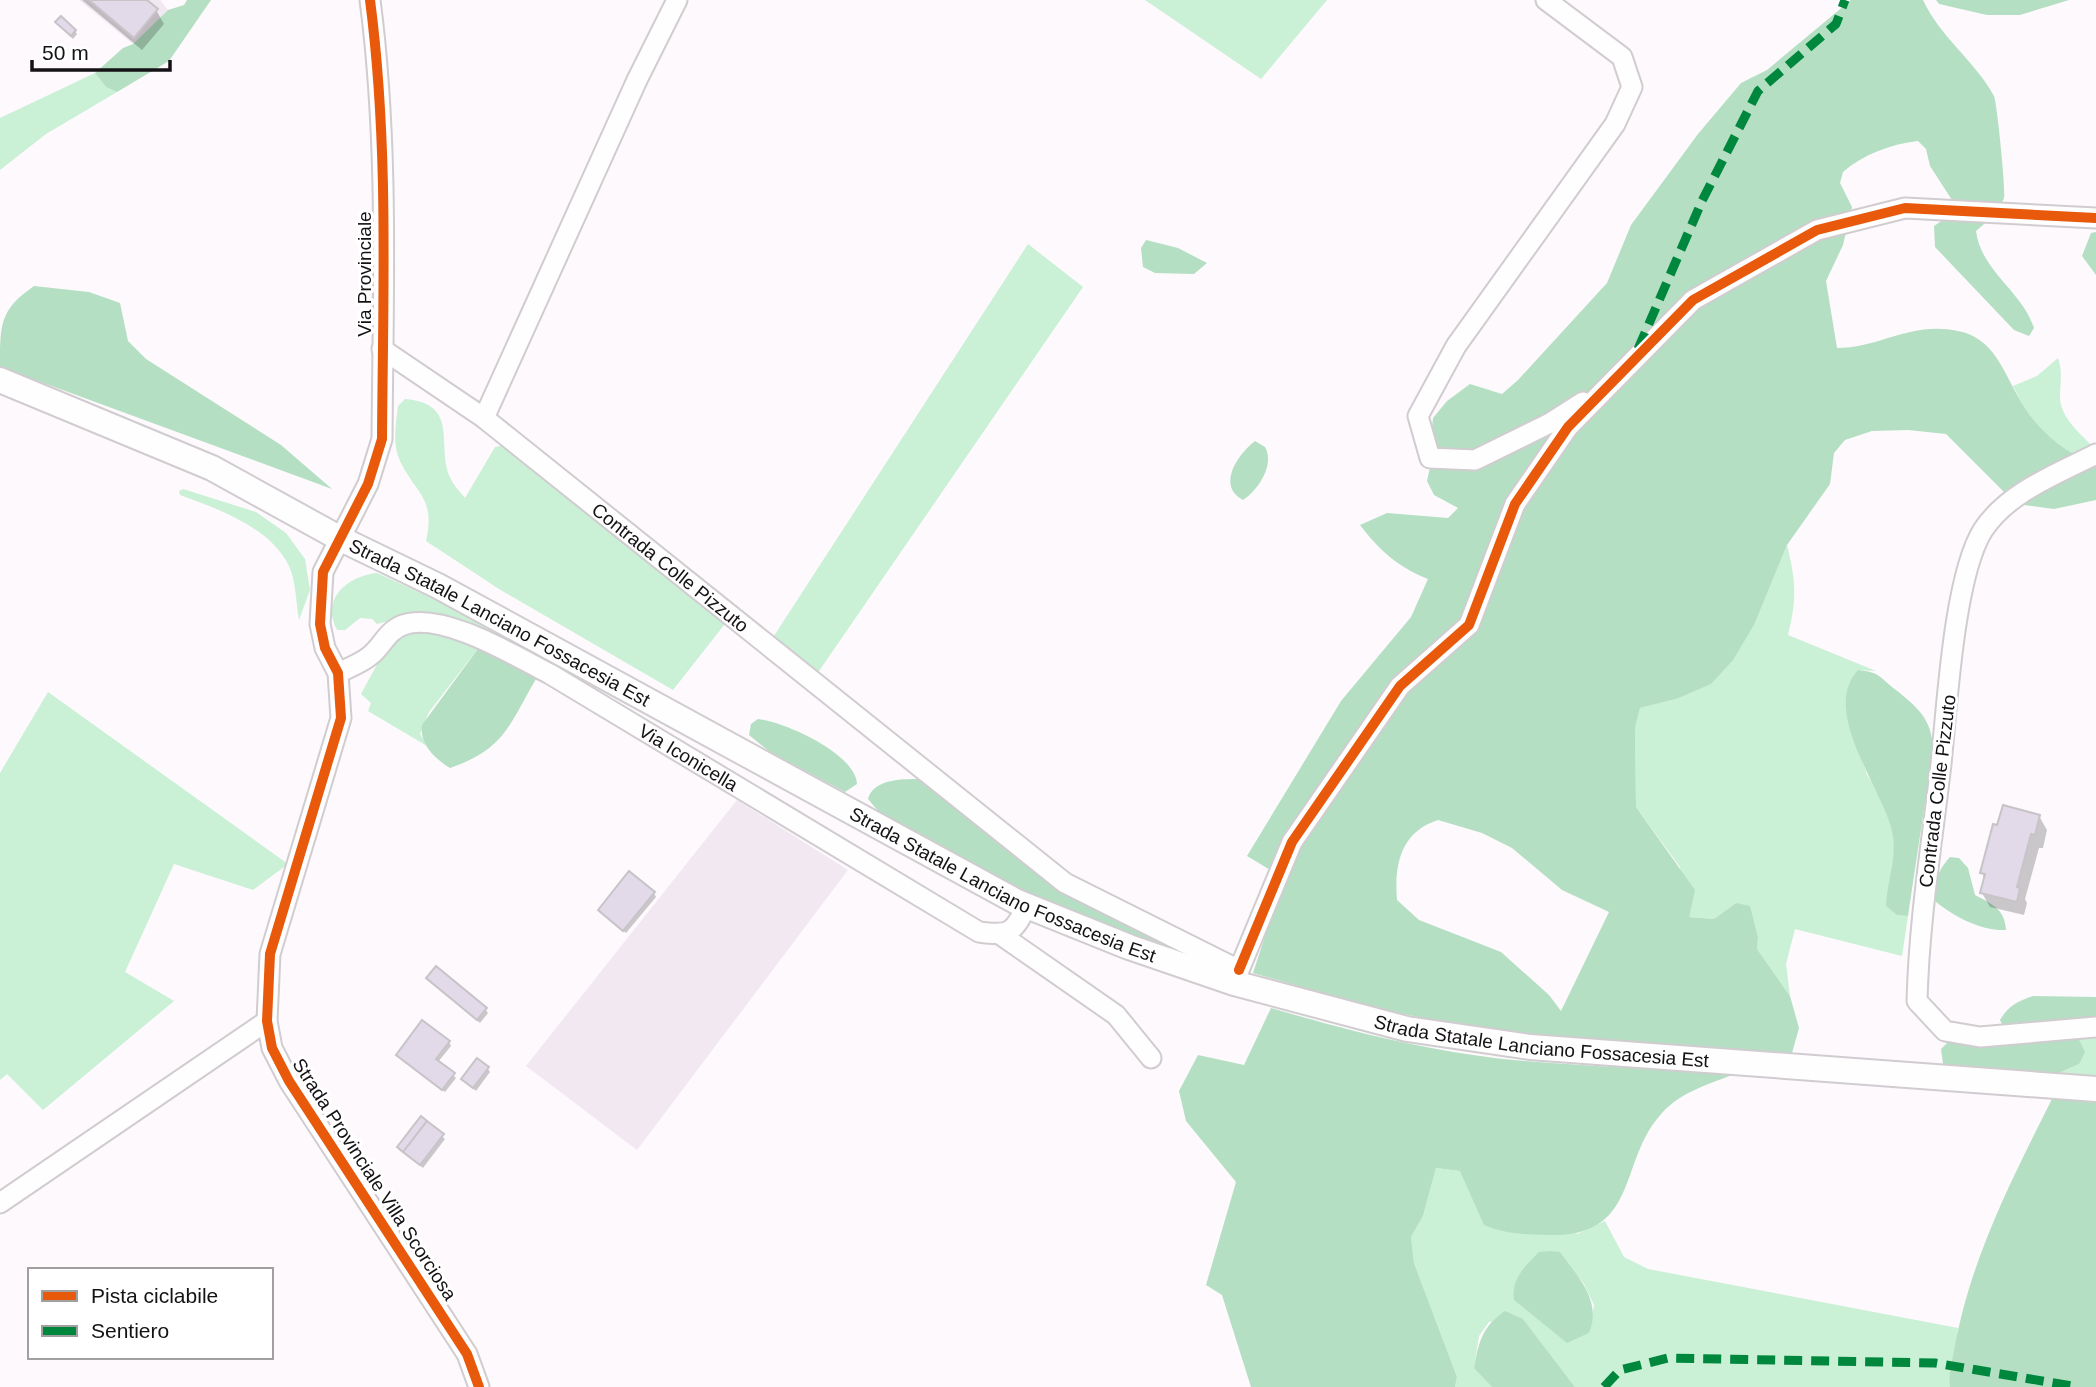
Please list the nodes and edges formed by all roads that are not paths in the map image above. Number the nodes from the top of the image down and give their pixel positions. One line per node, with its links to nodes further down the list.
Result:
1 (370, 0): 5 (street, Via Provinciale)
2 (677, 0): 8 (street)
3 (1546, 0): 7 (street)
4 (2096, 218): 7 (street)
5 (383, 349): 8 (street, Contrada Colle Pizzuto); 10 (street, Via Provinciale)
6 (0, 380): 10 (main road, Strada Statale Lanciano Fossacesia Est)
7 (1609, 386): 14 (street)
8 (484, 418): 14 (street, Contrada Colle Pizzuto)
9 (2096, 454): 16 (street, Contrada Colle Pizzuto)
10 (339, 538): 11 (street, Strada Provinciale Villa Scorciosa); 12 (main road, Strada Statale Lanciano Fossacesia Est)
11 (338, 673): 13 (street, Via Iconicella); 15 (street, Strada Provinciale Villa Scorciosa)
12 (1027, 906): 13 (street); 14 (main road, Strada Statale Lanciano Fossacesia Est)
13 (1001, 935): 17 (street, Via Iconicella)
14 (1236, 977): 18 (main road, Strada Statale Lanciano Fossacesia Est)
15 (267, 1021): 19 (street); 20 (street, Strada Provinciale Villa Scorciosa)
16 (2096, 1027)
17 (1151, 1058)
18 (2096, 1089)
19 (0, 1203)
20 (479, 1387)

